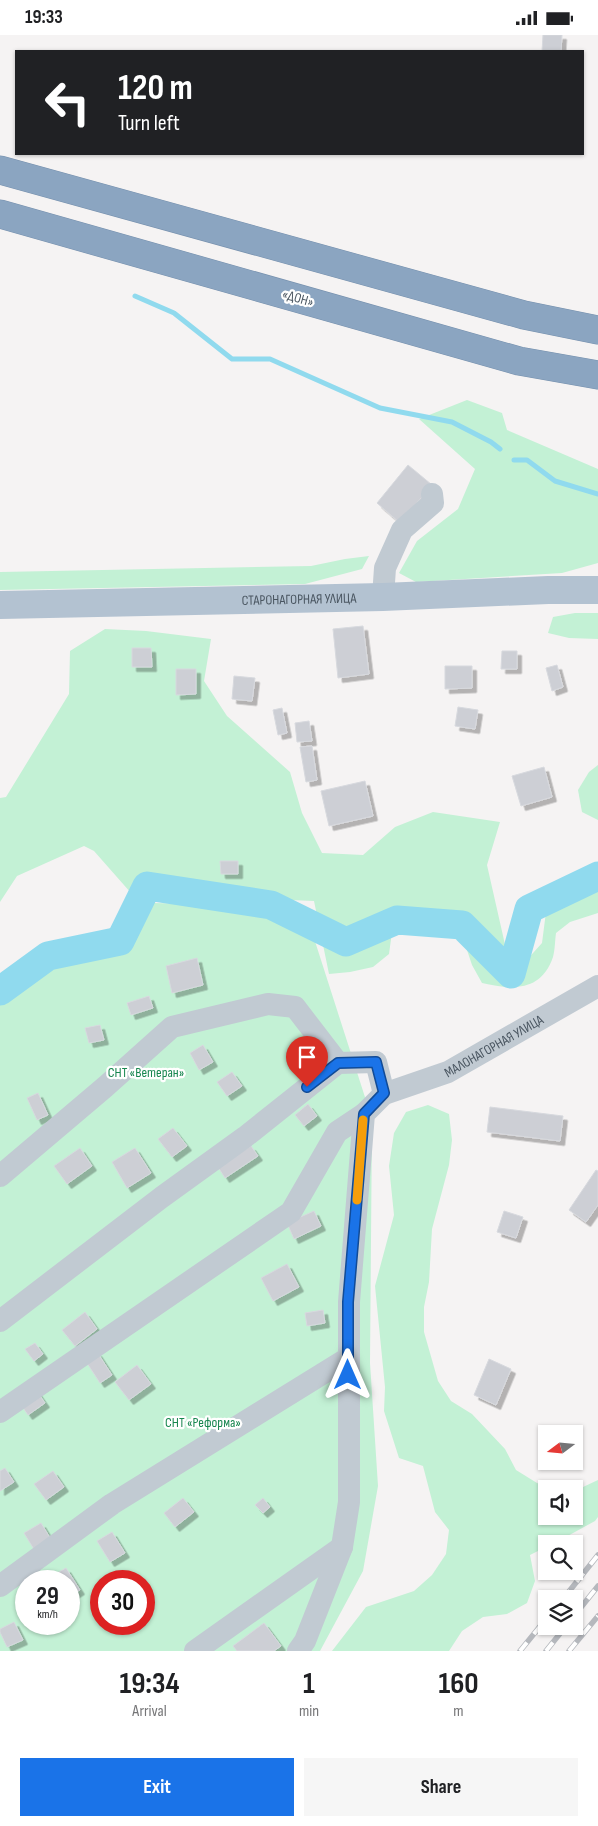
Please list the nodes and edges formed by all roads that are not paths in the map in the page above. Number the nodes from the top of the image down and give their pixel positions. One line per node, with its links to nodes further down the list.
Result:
1 (0, 170): 3 (highway)
2 (0, 214): 4 (highway, «ДОН»)
3 (598, 330)
4 (598, 375)
5 (432, 495): 7 (street)
6 (598, 590): 7 (main road, СТАРОНАГОРНАЯ УЛИЦА)
7 (383, 597): 8 (main road, СТАРОНАГОРНАЯ УЛИЦА)
8 (0, 605)
9 (598, 986): 11 (street, МАЛОНАГОРНАЯ УЛИЦА)
10 (338, 1063): 11 (street); 13 (street); 14 (street)
11 (384, 1093): 12 (street)
12 (364, 1114): 15 (street); 16 (street)
13 (0, 1176)
14 (0, 1321)
15 (348, 1358): 17 (street); 18 (street)
16 (0, 1411)
17 (342, 1547): 19 (street); 20 (street)
18 (0, 1586)
19 (194, 1651)
20 (298, 1651)

